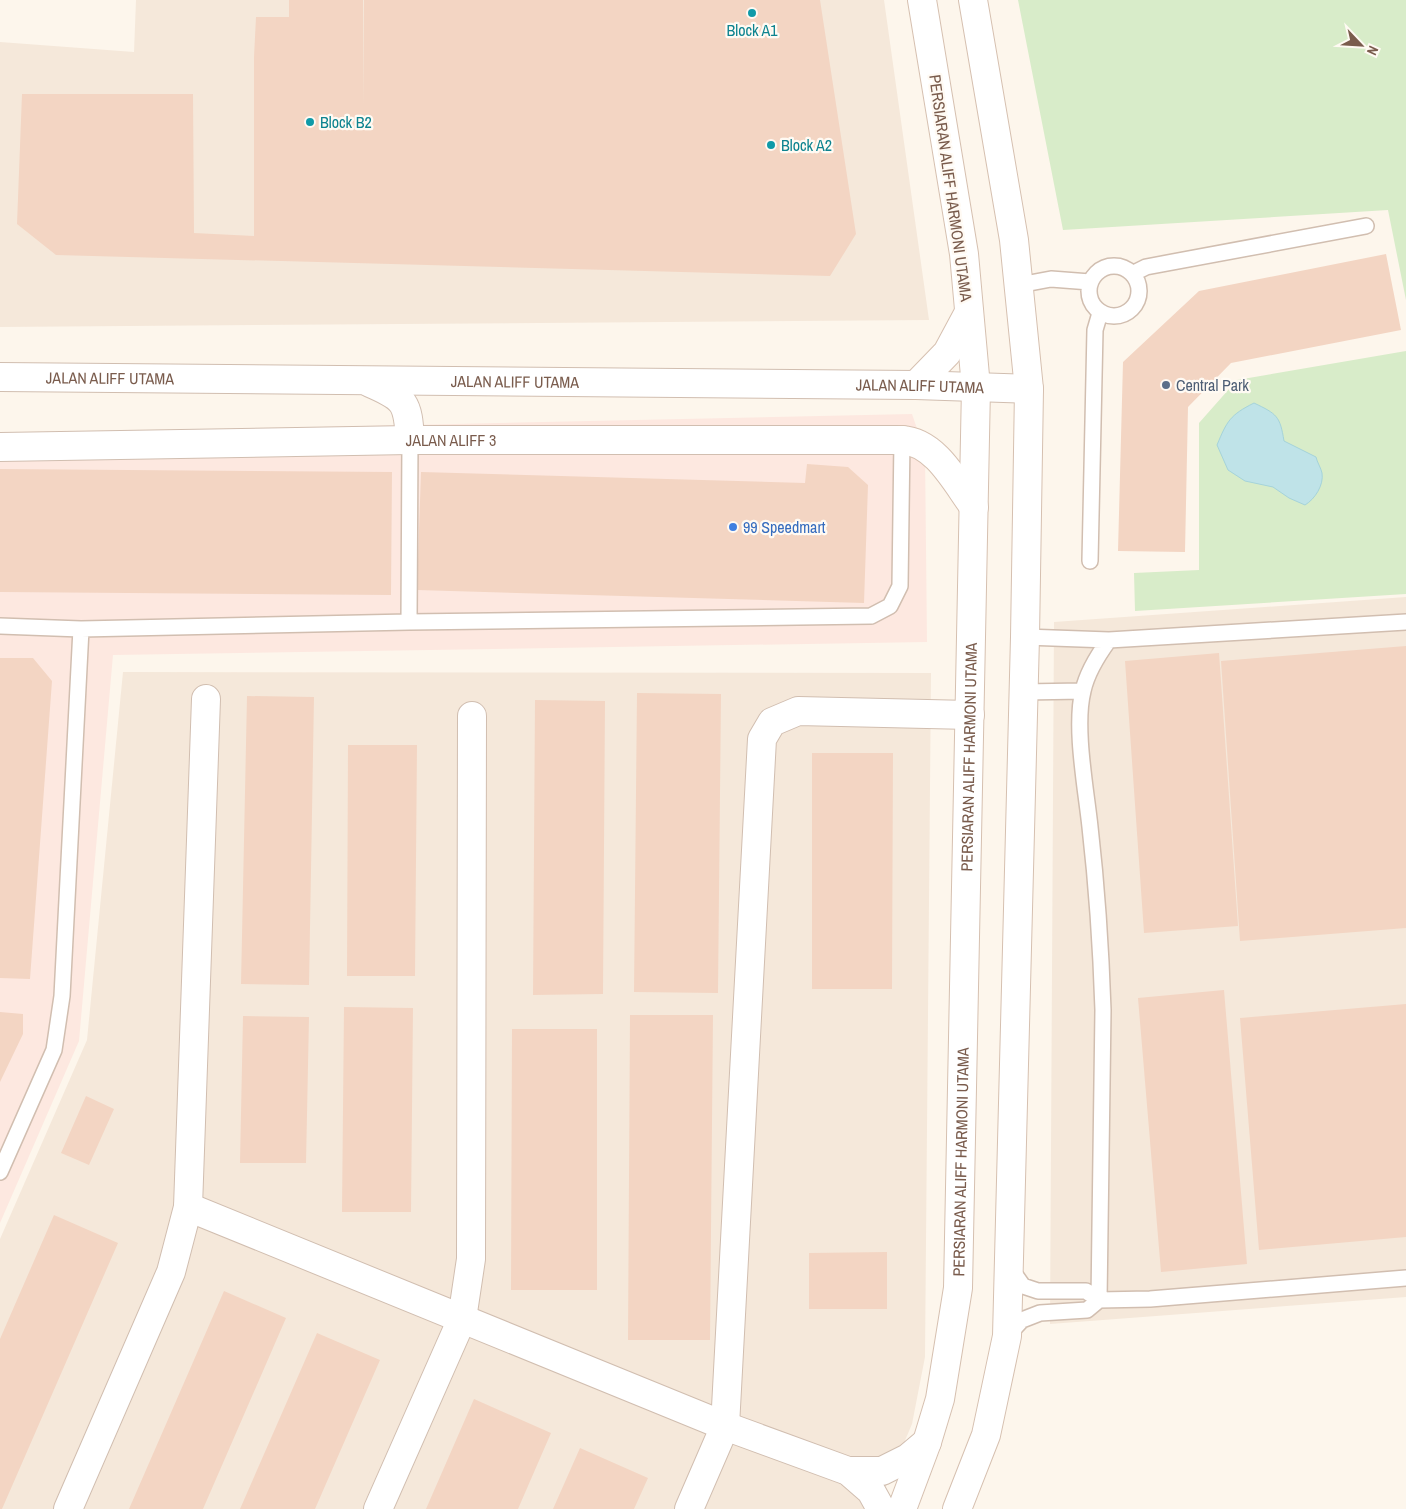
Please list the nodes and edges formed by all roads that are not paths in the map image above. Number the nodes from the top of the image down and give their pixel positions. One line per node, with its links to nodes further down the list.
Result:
1 (922, 0): 7 (street, PERSIARAN ALIFF HARMONI UTAMA)
2 (973, 0): 6 (street)
3 (1366, 226): 4 (lane)
4 (1132, 274): 5 (lane); 8 (lane)
5 (1090, 282): 6 (lane); 8 (lane)
6 (1019, 285): 14 (street)
7 (969, 312): 12 (street); 13 (street, PERSIARAN ALIFF HARMONI UTAMA)
8 (1100, 313): 19 (lane)
9 (0, 377): 10 (street, JALAN ALIFF UTAMA)
10 (366, 381): 11 (street, JALAN ALIFF UTAMA); 15 (street)
11 (456, 382): 12 (street, JALAN ALIFF UTAMA); 15 (street)
12 (916, 385): 13 (street, JALAN ALIFF UTAMA)
13 (976, 387): 14 (street, JALAN ALIFF UTAMA); 18 (street, PERSIARAN ALIFF HARMONI UTAMA)
14 (1029, 389): 24 (street)
15 (409, 427): 16 (street, JALAN ALIFF 3); 17 (street, JALAN ALIFF 3); 20 (lane)
16 (902, 440): 18 (street); 20 (lane)
17 (0, 447)
18 (974, 507): 29 (street, PERSIARAN ALIFF HARMONI UTAMA)
19 (1090, 561)
20 (409, 622): 23 (lane)
21 (1406, 622): 25 (lane)
22 (0, 626): 23 (lane)
23 (81, 628): 31 (lane)
24 (1025, 637): 25 (lane); 27 (street)
25 (1109, 640): 26 (lane)
26 (1083, 691): 27 (lane); 35 (lane)
27 (1023, 692): 33 (street)
28 (206, 699): 32 (street)
29 (970, 715): 38 (street); 39 (street, PERSIARAN ALIFF HARMONI UTAMA)
30 (472, 716): 36 (street)
31 (0, 1172)
32 (188, 1207): 36 (street); 41 (street)
33 (1008, 1264): 35 (lane); 37 (street)
34 (1406, 1278): 35 (lane)
35 (1100, 1300): 37 (lane)
36 (462, 1319): 38 (street); 42 (street)
37 (1007, 1336): 46 (street)
38 (725, 1426): 40 (street); 43 (street)
39 (927, 1442): 40 (street); 45 (street, PERSIARAN ALIFF HARMONI UTAMA)
40 (848, 1471): 44 (street)
41 (68, 1509)
42 (378, 1509)
43 (689, 1509)
44 (881, 1509)
45 (902, 1509)
46 (957, 1509)

